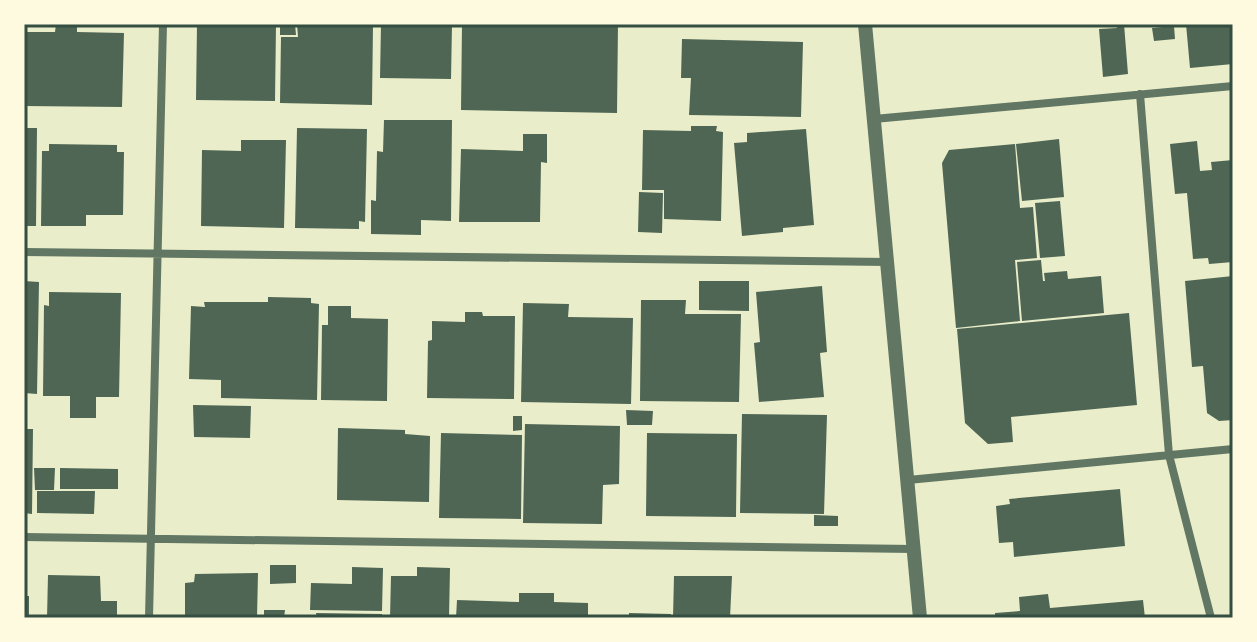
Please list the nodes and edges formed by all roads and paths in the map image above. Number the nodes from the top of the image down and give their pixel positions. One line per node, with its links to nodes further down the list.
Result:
1 (163, 24): 7 (street)
2 (865, 24): 5 (street)
3 (1233, 86): 4 (street)
4 (1140, 94): 5 (street); 10 (street)
5 (874, 119): 8 (street)
6 (24, 252): 7 (street)
7 (157, 253): 8 (street); 13 (street)
8 (888, 262): 11 (street)
9 (1233, 449): 10 (street)
10 (1169, 455): 11 (street); 17 (street)
11 (908, 480): 14 (street)
12 (24, 537): 13 (street)
13 (151, 539): 14 (street); 15 (street)
14 (914, 549): 16 (street)
15 (149, 618)
16 (920, 618)
17 (1211, 618)

